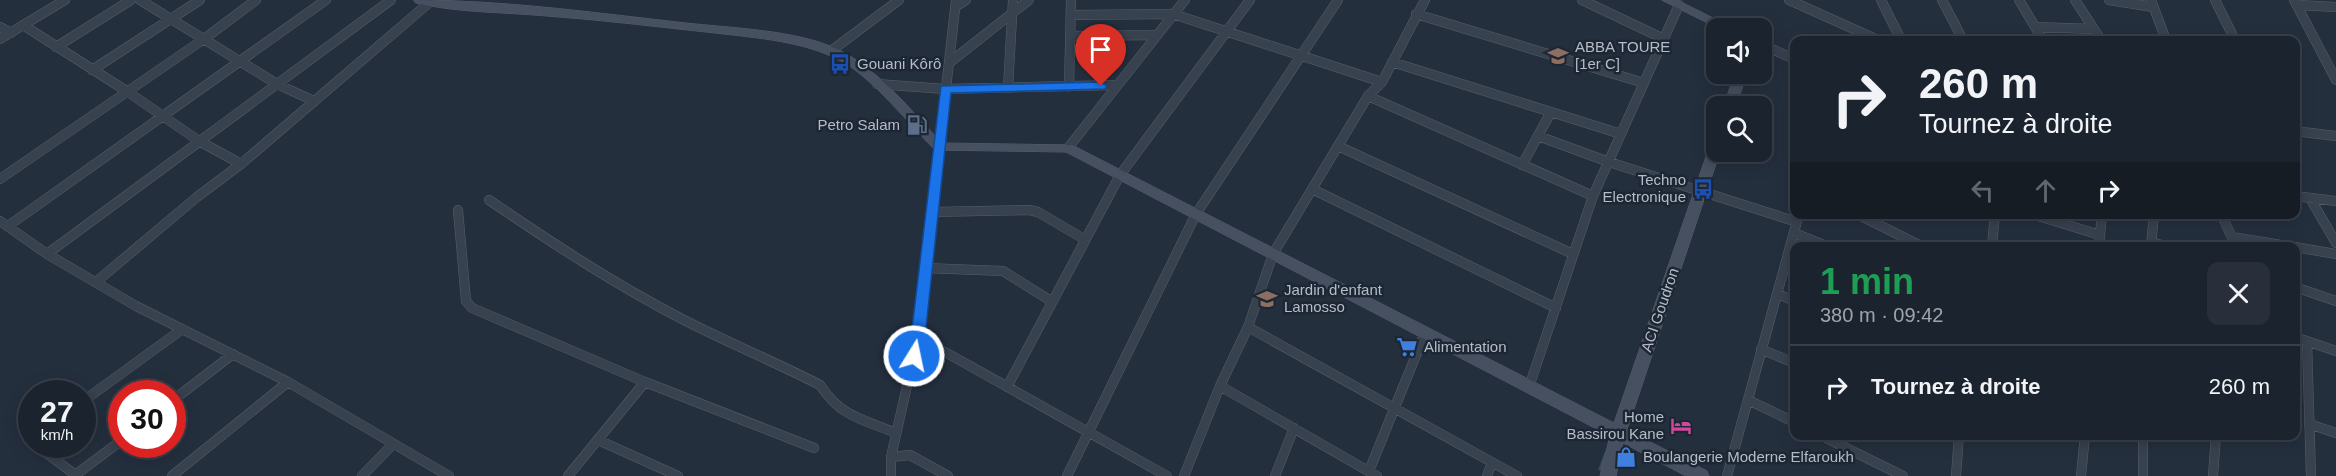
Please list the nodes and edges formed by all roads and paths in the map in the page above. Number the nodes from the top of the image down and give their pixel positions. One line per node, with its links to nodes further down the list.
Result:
1 (65, 0): 37 (street)
2 (131, 0): 57 (street)
3 (140, 0): 35 (street)
4 (200, 0): 35 (street)
5 (256, 0): 55 (street)
6 (326, 0): 62 (street)
7 (391, 0): 69 (street)
8 (899, 0): 59 (street)
9 (966, 0): 26 (street)
10 (1013, 0): 31 (street)
11 (1029, 0): 31 (street)
12 (1071, 0): 34 (street)
13 (1185, 0): 32 (street)
14 (1250, 0): 42 (street)
15 (1338, 0): 60 (street)
16 (1425, 0): 33 (street)
17 (1582, 0): 56 (street)
18 (1789, 0): 41 (street)
19 (1881, 0): 48 (street)
20 (1942, 0): 49 (street)
21 (2019, 0): 39 (street)
22 (2075, 0): 40 (street)
23 (2109, 0): 29 (street)
24 (2215, 0): 53 (street)
25 (434, 2): 59 (street); 77 (street)
26 (956, 3): 64 (street)
27 (1674, 3): 36 (street); 56 (street)
28 (2296, 3): 30 (street); 66 (street)
29 (2152, 4): 52 (street)
30 (2336, 7)
31 (1011, 14): 64 (street); 73 (street)
32 (1173, 14): 34 (street); 42 (street); 44 (street)
33 (1416, 14): 63 (street); 68 (street)
34 (1071, 15): 45 (street)
35 (172, 18): 55 (street); 65 (street)
36 (1706, 18)
37 (23, 25): 43 (street); 57 (street)
38 (0, 27): 43 (street)
39 (2035, 27): 40 (street); 50 (street)
40 (2094, 29): 51 (street)
41 (1855, 31): 46 (street); 47 (street)
42 (1227, 32): 60 (street); 92 (street)
43 (11, 33): 54 (street)
44 (1157, 35): 45 (street); 71 (street)
45 (1070, 36): 72 (street)
46 (1853, 36)
47 (1868, 36)
48 (1899, 36)
49 (1961, 36)
50 (2041, 36)
51 (2098, 36)
52 (2164, 36)
53 (2233, 36)
54 (0, 39)
55 (204, 39): 62 (street); 75 (street)
56 (1664, 39): 68 (street)
57 (56, 47): 65 (street)
58 (1772, 49): 61 (street)
59 (831, 51): 70 (street)
60 (1301, 55): 67 (street); 103 (street)
61 (1790, 57)
62 (239, 62): 69 (street); 79 (street)
63 (1392, 62): 67 (street); 78 (street)
64 (949, 63): 74 (street)
65 (92, 70): 75 (street)
66 (2336, 80)
67 (1382, 82): 76 (street)
68 (1644, 83): 81 (street)
69 (277, 84): 77 (street); 84 (street)
70 (877, 84): 74 (street); 86 (street)
71 (1117, 85): 72 (street); 87 (street)
72 (1069, 87): 73 (street)
73 (1008, 88): 74 (street)
74 (945, 89): 86 (street)
75 (128, 92): 79 (street); 93 (street)
76 (1368, 96): 85 (street); 91 (street)
77 (314, 101): 90 (street)
78 (1551, 112): 81 (street); 82 (street)
79 (162, 117): 84 (street); 112 (street)
80 (2300, 132): 83 (street)
81 (1621, 134): 88 (street)
82 (1538, 136): 88 (street); 91 (street)
83 (2336, 136)
84 (199, 141): 90 (street); 126 (street)
85 (1338, 146): 94 (street); 128 (street)
86 (939, 147): 87 (street); 102 (street)
87 (1068, 148): 92 (street)
88 (1609, 162): 95 (street); 96 (street)
89 (1710, 162): 95 (street, ACI Goudron)
90 (242, 164): 131 (street)
91 (1522, 165): 96 (street)
92 (1120, 175): 103 (street); 115 (street)
93 (0, 179)
94 (1312, 189): 127 (street); 137 (street)
95 (1700, 191): 104 (street); 162 (street, ACI Goudron)
96 (1593, 196): 128 (street)
97 (2300, 197): 98 (street)
98 (2310, 198): 100 (street); 123 (street)
99 (489, 200): 161 (street)
100 (2336, 201)
101 (458, 210): 149 (street)
102 (931, 212): 115 (street); 130 (street)
103 (1196, 214): 127 (street); 160 (street)
104 (1790, 216)
105 (1798, 219): 113 (street)
106 (1866, 219): 118 (street)
107 (1995, 219): 119 (street)
108 (2048, 219): 114 (street)
109 (2102, 219): 114 (street)
110 (2154, 219): 121 (street)
111 (2223, 219): 122 (street)
112 (4, 224): 126 (street)
113 (1794, 233): 116 (street); 117 (street)
114 (2100, 235): 120 (street)
115 (1084, 239): 135 (street)
116 (1792, 242)
117 (1816, 242)
118 (1908, 242)
119 (1992, 242)
120 (2099, 242)
121 (2151, 242)
122 (2234, 242)
123 (2336, 243)
124 (1790, 248): 133 (street)
125 (2300, 248): 129 (street)
126 (47, 254): 131 (street)
127 (1273, 254): 138 (street); 140 (street)
128 (1573, 254): 137 (street)
129 (2336, 254)
130 (925, 268): 135 (street); 141 (street)
131 (96, 282): 139 (street)
132 (2300, 289): 136 (street)
133 (1778, 294): 134 (street); 144 (street)
134 (1790, 299)
135 (1051, 301): 151 (street)
136 (2336, 301)
137 (1556, 308): 152 (street)
138 (1248, 327): 150 (street); 156 (street)
139 (181, 330): 146 (street); 154 (street)
140 (1425, 333): 152 (street); 156 (street)
141 (918, 337): 151 (street); 161 (street)
142 (2300, 339): 143 (street)
143 (2307, 341): 145 (street); 158 (street)
144 (1761, 349): 147 (street); 155 (street)
145 (2336, 351)
146 (233, 354): 148 (street); 153 (street)
147 (1790, 361)
148 (288, 382): 170 (street); 178 (street)
149 (645, 382): 164 (street); 171 (street)
150 (1220, 386): 159 (street); 187 (street)
151 (1006, 387): 160 (street)
152 (1529, 387): 162 (street)
153 (186, 390)
154 (96, 392)
155 (1748, 399): 157 (street); 193 (street)
156 (1395, 408): 175 (street); 176 (street)
157 (1790, 420)
158 (2309, 424): 163 (street); 199 (street)
159 (1294, 428): 176 (street); 188 (street)
160 (1089, 432): 185 (street); 186 (street)
161 (896, 433): 174 (street)
162 (1618, 433): 191 (street, ACI Goudron); 192 (street)
163 (2336, 433)
164 (598, 440): 181 (street); 182 (street)
165 (1830, 440): 194 (street)
166 (1959, 440): 195 (street)
167 (2085, 440): 196 (street)
168 (2143, 440): 197 (street)
169 (2216, 440): 198 (street)
170 (393, 444): 179 (street); 180 (street)
171 (813, 448)
172 (108, 451): 177 (street)
173 (52, 458): 177 (street)
174 (891, 458): 183 (street); 184 (street)
175 (1492, 463): 189 (street); 190 (street)
176 (1373, 474)
177 (75, 476)
178 (172, 476)
179 (362, 476)
180 (449, 476)
181 (568, 476)
182 (678, 476)
183 (891, 476)
184 (948, 476)
185 (1067, 476)
186 (1167, 476)
187 (1184, 476)
188 (1275, 476)
189 (1486, 476)
190 (1517, 476)
191 (1608, 476)
192 (1701, 476)
193 (1727, 476)
194 (1903, 476)
195 (1956, 476)
196 (2081, 476)
197 (2143, 476)
198 (2213, 476)
199 (2311, 476)

